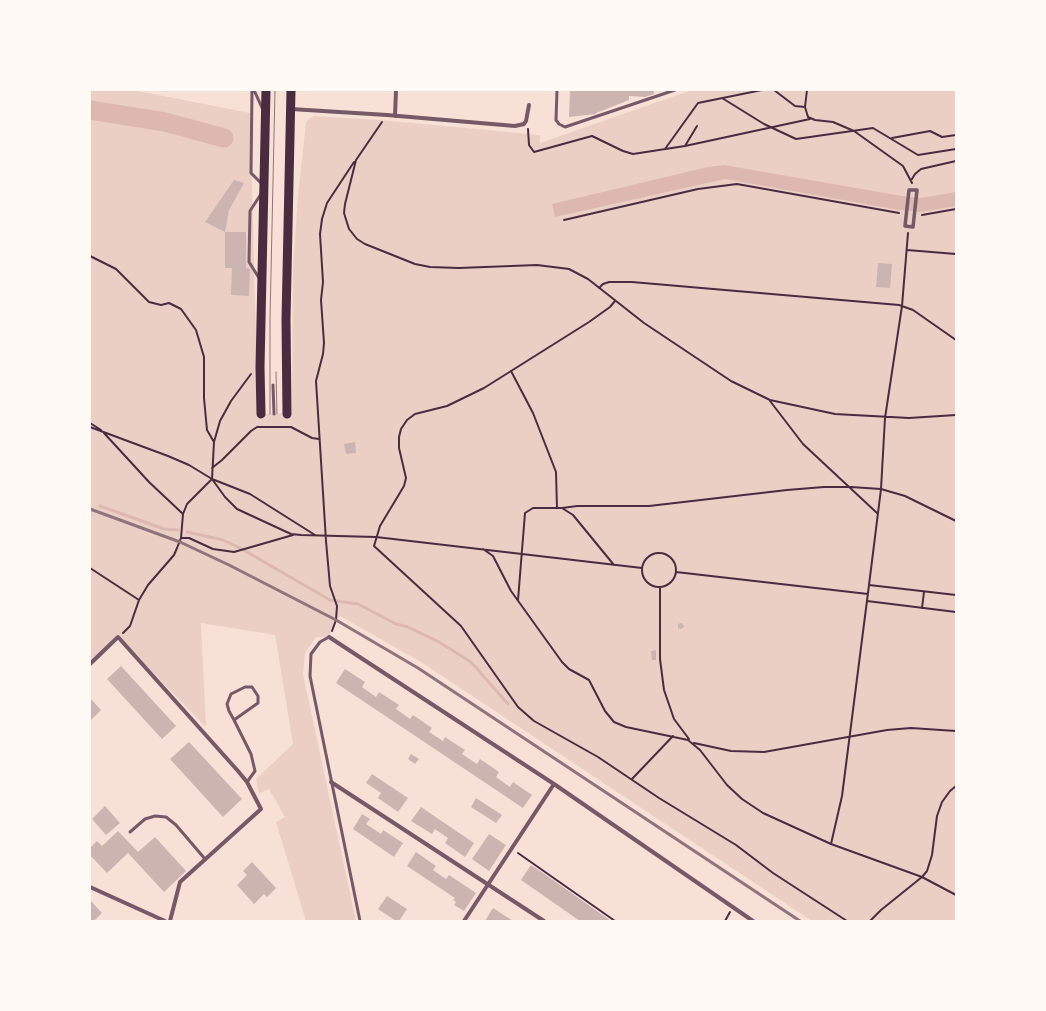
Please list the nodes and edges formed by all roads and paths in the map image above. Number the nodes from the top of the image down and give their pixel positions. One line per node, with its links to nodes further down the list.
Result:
1 (253, 90): 14 (lane); 29 (lane)
2 (266, 90): 14 (main road)
3 (291, 90): 13 (main road)
4 (396, 90): 16 (street)
5 (557, 90): 6 (lane)
6 (675, 90)
7 (762, 90): 10 (path)
8 (774, 90): 12 (path)
9 (807, 90): 12 (path)
10 (722, 98): 20 (path); 25 (path)
11 (529, 106): 18 (street)
12 (804, 107): 17 (path)
13 (291, 109): 15 (street); 48 (main road)
14 (265, 115): 29 (main road)
15 (386, 115): 16 (street); 27 (path)
16 (395, 116): 18 (street)
17 (810, 119): 20 (path); 21 (path)
18 (524, 124): 25 (path)
19 (696, 126): 24 (path)
20 (774, 128): 21 (path); 24 (path)
21 (854, 131): 23 (path); 28 (path)
22 (956, 135): 23 (path)
23 (891, 138): 26 (path)
24 (685, 146): 25 (path)
25 (665, 149)
26 (956, 150)
27 (356, 160): 38 (path); 54 (path)
28 (956, 161)
29 (263, 188): 42 (main road)
30 (956, 209): 32 (path)
31 (903, 214): 33 (path)
32 (915, 215)
33 (564, 220)
34 (909, 226): 34 (street); 35 (path)
35 (907, 250): 36 (path); 40 (path)
36 (956, 254)
37 (90, 256): 55 (path)
38 (599, 288): 39 (path); 40 (path)
39 (615, 301): 43 (path); 45 (path)
40 (902, 306): 41 (path); 50 (path)
41 (956, 340)
42 (260, 367): 46 (main road); 55 (path)
43 (511, 371): 60 (path); 68 (path)
44 (273, 385): 47 (lane)
45 (770, 400): 50 (path); 58 (path)
46 (261, 414)
47 (274, 414)
48 (287, 414)
49 (956, 415): 50 (path)
50 (885, 418): 59 (path)
51 (90, 423): 53 (path)
52 (90, 427): 53 (path)
53 (103, 431): 57 (path); 62 (path)
54 (319, 439): 56 (path); 67 (path)
55 (214, 442): 56 (path)
56 (212, 468): 57 (path)
57 (212, 480): 62 (path); 65 (path); 66 (path)
58 (851, 487): 59 (path); 61 (path); 63 (path)
59 (881, 489): 63 (path); 64 (path)
60 (557, 508): 61 (path); 71 (path)
61 (562, 508): 72 (path)
62 (183, 514): 69 (path)
63 (878, 514): 76 (path)
64 (956, 521)
65 (295, 535): 66 (path); 69 (path)
66 (316, 536): 67 (path)
67 (325, 536): 68 (path); 87 (path)
68 (376, 537): 70 (path); 94 (path)
69 (181, 538): 81 (path)
70 (483, 549): 71 (path); 82 (path)
71 (523, 554): 72 (path); 82 (path)
72 (614, 564): 74 (path)
73 (90, 568): 81 (path)
74 (642, 568): 75 (path); 77 (path)
75 (676, 572): 77 (path); 79 (path)
76 (869, 585): 78 (path); 79 (path)
77 (660, 588): 93 (path)
78 (924, 592): 80 (path); 84 (path)
79 (868, 594): 83 (path)
80 (956, 595)
81 (139, 600): 86 (path)
82 (518, 602): 91 (path)
83 (867, 602): 84 (path); 92 (path)
84 (922, 608): 85 (path)
85 (956, 612)
86 (118, 637): 88 (street); 95 (street)
87 (329, 638): 96 (lane); 97 (street)
88 (90, 664)
89 (234, 720): 89 (lane); 95 (lane)
90 (956, 731): 92 (path)
91 (674, 736): 93 (path); 94 (path)
92 (849, 736): 93 (path); 100 (path)
93 (691, 741): 102 (path)
94 (632, 780): 116 (path)
95 (247, 782): 104 (street)
96 (331, 782): 106 (street); 111 (lane)
97 (554, 784): 103 (street); 115 (street)
98 (956, 786): 105 (path)
99 (840, 787): 100 (path)
100 (843, 788): 102 (path)
101 (130, 832): 104 (lane)
102 (831, 844): 105 (path)
103 (512, 848): 106 (street); 114 (path)
104 (205, 859): 110 (street)
105 (922, 877): 108 (path); 117 (path)
106 (489, 884): 112 (street); 113 (street)
107 (90, 887): 109 (street)
108 (956, 895)
109 (165, 921)
110 (170, 921)
111 (360, 921)
112 (464, 921)
113 (544, 921)
114 (615, 921)
115 (753, 921)
116 (847, 921)
117 (870, 921)

